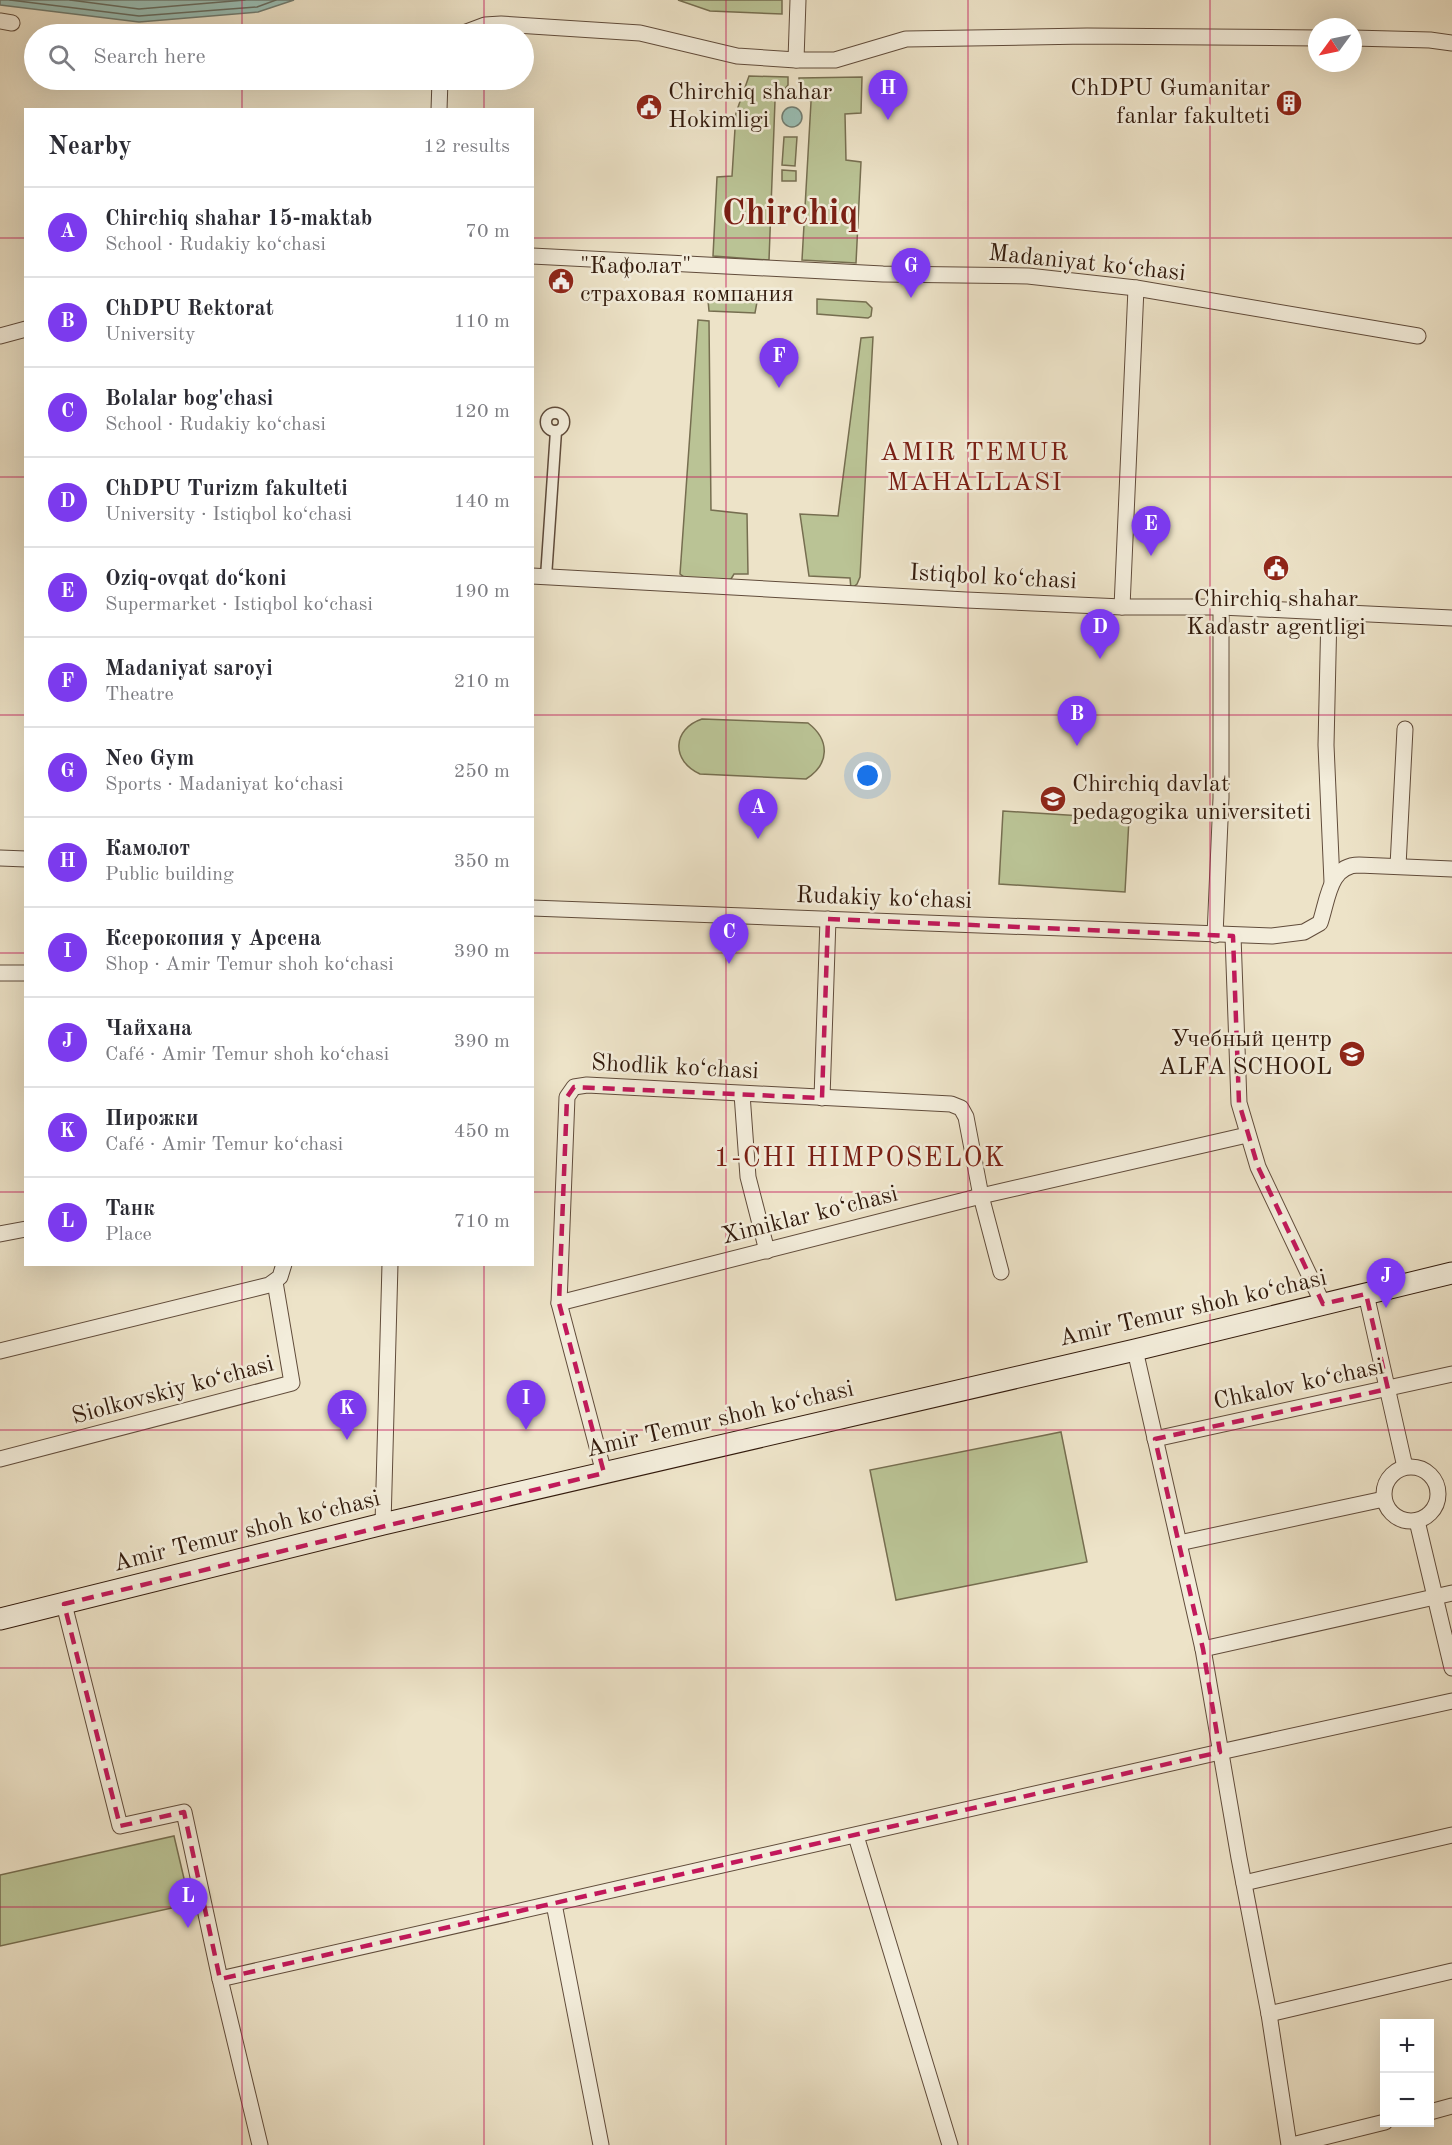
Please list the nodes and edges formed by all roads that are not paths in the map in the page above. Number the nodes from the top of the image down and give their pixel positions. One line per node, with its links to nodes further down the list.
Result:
1 (798, 0): 6 (street)
2 (534, 26): 6 (street)
3 (1308, 38): 6 (street)
4 (1362, 39): 5 (street)
5 (1452, 43)
6 (796, 60)
7 (440, 90): 8 (street)
8 (439, 108)
9 (534, 256): 10 (street, Madaniyat ko‘chasi)
10 (1136, 288): 13 (street, Madaniyat ko‘chasi); 16 (street)
11 (24, 330): 12 (street)
12 (0, 336)
13 (1418, 336)
14 (556, 431): 15 (street)
15 (539, 576): 16 (street, Istiqbol ko‘chasi)
16 (1122, 607): 17 (street, Istiqbol ko‘chasi)
17 (1221, 607): 18 (street, Istiqbol ko‘chasi); 28 (street)
18 (1329, 612): 19 (street, Istiqbol ko‘chasi); 25 (street, Rudakiy ko‘chasi)
19 (1452, 618)
20 (1405, 729): 23 (street)
21 (0, 858): 22 (street)
22 (24, 859)
23 (1398, 866): 24 (street); 25 (street)
24 (1452, 869)
25 (1332, 882): 29 (street, Rudakiy ko‘chasi)
26 (534, 908): 27 (street, Rudakiy ko‘chasi)
27 (828, 920): 28 (street, Rudakiy ko‘chasi); 33 (street)
28 (1215, 935): 29 (street, Rudakiy ko‘chasi)
29 (1233, 936): 34 (street)
30 (0, 973): 31 (street)
31 (24, 973)
32 (742, 1094): 33 (street, Shodlik ko‘chasi); 38 (street); 45 (street, Shodlik ko‘chasi)
33 (822, 1098): 35 (street, Shodlik ko‘chasi)
34 (1247, 1135): 35 (street, Ximiklar ko‘chasi); 46 (street)
35 (981, 1196): 38 (street, Ximiklar ko‘chasi); 41 (street, Shodlik ko‘chasi)
36 (24, 1229): 37 (street)
37 (0, 1234)
38 (767, 1251): 45 (street, Ximiklar ko‘chasi)
39 (283, 1266): 43 (street)
40 (390, 1266): 58 (street)
41 (1001, 1272)
42 (1452, 1274): 44 (main road, Amir Temur shoh ko‘chasi)
43 (275, 1282): 48 (street); 52 (street, Siolkovskiy ko‘chasi)
44 (1366, 1294): 46 (main road, Amir Temur shoh ko‘chasi); 50 (street)
45 (559, 1303): 54 (street, Shodlik ko‘chasi)
46 (1323, 1304): 47 (main road, Amir Temur shoh ko‘chasi)
47 (1135, 1350): 51 (street); 54 (main road, Amir Temur shoh ko‘chasi)
48 (0, 1351)
49 (1452, 1374): 50 (street, Chkalov ko‘chasi)
50 (1388, 1389): 51 (street, Chkalov ko‘chasi); 53 (street)
51 (1155, 1439): 59 (street)
52 (0, 1459)
53 (1405, 1467): 55 (street); 56 (street)
54 (604, 1473): 58 (main road, Amir Temur shoh ko‘chasi)
55 (1445, 1486): 57 (street)
56 (1384, 1499): 57 (street); 59 (street)
57 (1417, 1521): 61 (street)
58 (383, 1524): 62 (main road, Amir Temur shoh ko‘chasi)
59 (1179, 1543): 64 (street)
60 (1452, 1593): 61 (street)
61 (1436, 1597): 64 (street); 65 (street)
62 (64, 1604): 63 (main road, Amir Temur shoh ko‘chasi); 73 (street)
63 (0, 1619)
64 (1203, 1649): 67 (street)
65 (1452, 1668)
66 (1452, 1701): 67 (street)
67 (1220, 1752): 69 (street); 70 (street)
68 (1452, 1835): 70 (street)
69 (856, 1836): 71 (street); 80 (street)
70 (1244, 1883): 74 (street)
71 (554, 1904): 73 (street); 79 (street)
72 (1452, 1971): 74 (street)
73 (220, 1979): 78 (street)
74 (1269, 2014): 81 (street)
75 (1452, 2106): 76 (street)
76 (1434, 2111)
77 (1380, 2123): 81 (street)
78 (260, 2145)
79 (601, 2145)
80 (950, 2145)
81 (1291, 2145)

